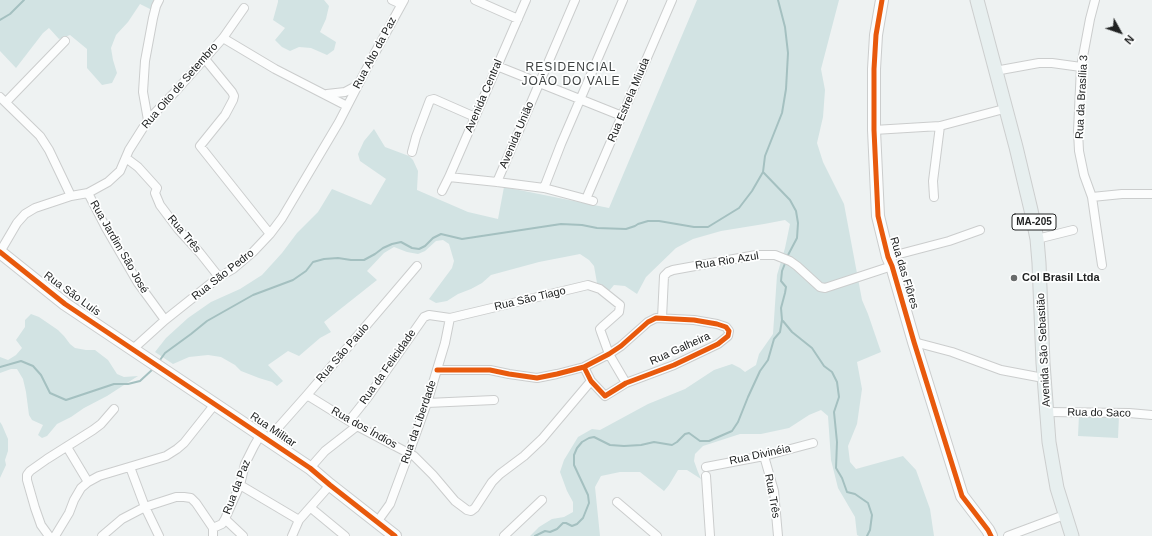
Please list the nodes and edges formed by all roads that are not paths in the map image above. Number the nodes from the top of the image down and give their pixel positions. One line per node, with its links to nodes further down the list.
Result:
1 (159, 0): 30 (street)
2 (392, 0): 12 (street)
3 (475, 0): 14 (street)
4 (526, 0): 14 (street, Avenida Central)
5 (575, 0): 21 (street, Avenida União)
6 (623, 0): 25 (street)
7 (672, 0): 29 (street, Rua Estrela Miuda)
8 (882, 0): 32 (street, Rua das Flôres)
9 (972, 0): 27 (main road, Avenida São Sebastião / MA-205)
10 (977, 0): 20 (main road, Avenida São Sebastião / MA-205)
11 (1095, 0): 19 (street, Rua da Brasília 3)
12 (402, 2): 23 (street, Rua Alto da Paz)
13 (244, 8): 15 (street, Rua Oito de Setembro)
14 (518, 19): 18 (street, Avenida Central)
15 (223, 38): 17 (street, Rua Oito de Setembro); 22 (street, Rua Oito de Setembro)
16 (65, 41): 24 (street)
17 (205, 59): 30 (street, Rua Oito de Setembro); 46 (street)
18 (497, 66): 21 (street); 28 (street, Avenida Central)
19 (1081, 67): 20 (street); 42 (street, Rua da Brasília 3)
20 (995, 71): 47 (main road, Avenida São Sebastião / MA-205)
21 (539, 82): 25 (street); 36 (street, Avenida União)
22 (327, 94): 23 (street); 26 (street, Rua Oito de Setembro)
23 (349, 94): 26 (street, Rua Alto da Paz)
24 (3, 99): 41 (street)
25 (580, 99): 29 (street); 37 (street)
26 (347, 106): 46 (street, Rua São Pedro)
27 (1000, 110): 31 (street); 62 (main road, Avenida São Sebastião / MA-205)
28 (475, 116): 33 (street); 35 (street, Avenida Central)
29 (622, 116): 37 (street, Rua Estrela Miuda)
30 (148, 120): 34 (street, Rua Oito de Setembro)
31 (940, 126): 32 (street); 43 (street)
32 (874, 130): 49 (street, Rua das Flôres)
33 (412, 152)
34 (126, 158): 39 (street, Rua Oito de Setembro); 52 (street, Rua Três)
35 (449, 177): 36 (street); 38 (street, Avenida Central)
36 (497, 182): 37 (street)
37 (544, 188)
38 (442, 191)
39 (88, 193): 41 (street, Rua Oito de Setembro); 56 (street, Rua Jardim São José)
40 (1152, 194): 42 (street)
41 (71, 196): 48 (street, Rua Oito de Setembro)
42 (1092, 197): 50 (street, Rua da Brasília 3)
43 (934, 198)
44 (980, 230): 49 (street)
45 (1073, 230): 47 (street)
46 (270, 234): 52 (street, Rua São Pedro)
47 (1037, 239): 70 (main road, Avenida São Sebastião / MA-205)
48 (0, 252): 58 (street, Rua São Luís)
49 (890, 262): 55 (street, Rua Rio Azul); 57 (street, Rua das Flôres)
50 (1102, 265)
51 (417, 266): 65 (street, Rua São Paulo)
52 (219, 277): 56 (street, Rua São Pedro)
53 (429, 315): 54 (street, Rua São Tiago); 72 (street, Rua da Felicidade)
54 (450, 318): 59 (street, Rua São Tiago); 61 (street, Rua da Liberdade)
55 (662, 318): 59 (street); 64 (street, Rua Galheira)
56 (165, 320): 58 (street, Rua São Pedro)
57 (914, 342): 62 (street); 107 (street, Rua das Flôres)
58 (134, 349): 68 (street, Rua Militar)
59 (609, 354): 60 (street); 64 (street)
60 (584, 367): 61 (street); 63 (street, Rua Galheira)
61 (437, 370): 67 (street, Rua da Liberdade)
62 (1038, 377): 90 (main road, Avenida São Sebastião / MA-205)
63 (591, 381): 64 (street, Rua Galheira); 77 (street, Rua dos Índios)
64 (626, 383)
65 (307, 395): 72 (street, Rua dos Índios); 74 (street, Rua São Paulo)
66 (494, 400): 67 (street)
67 (427, 403): 77 (street, Rua da Liberdade)
68 (215, 404): 74 (street, Rua Militar); 80 (street)
69 (114, 409): 76 (street)
70 (1047, 412): 71 (street, Rua do Saco); 110 (main road, Avenida São Sebastião / MA-205)
71 (1152, 415)
72 (349, 421): 73 (street, Rua dos Índios)
73 (357, 426): 77 (street, Rua dos Índios); 81 (street)
74 (264, 437): 81 (street, Rua Militar); 84 (street, Rua da Paz)
75 (813, 443): 78 (street, Rua Divinéia)
76 (67, 447): 83 (street); 95 (street)
77 (409, 453): 93 (street, Rua da Liberdade)
78 (764, 456): 79 (street, Rua Divinéia); 106 (street, Rua Três)
79 (706, 466)
80 (130, 467): 83 (street); 88 (street)
81 (310, 468): 85 (street, Rua Militar)
82 (706, 476): 105 (street)
83 (88, 482): 96 (street)
84 (240, 485): 91 (street, Rua da Paz); 92 (street)
85 (330, 485): 89 (street); 93 (street, Rua Militar)
86 (542, 500): 103 (street)
87 (617, 502): 104 (street)
88 (145, 507): 94 (street); 97 (street); 98 (street)
89 (311, 508): 92 (street); 101 (street)
90 (1058, 517): 108 (street); 109 (main road, Avenida São Sebastião / MA-205)
91 (225, 519): 94 (street, Rua da Paz); 99 (street)
92 (299, 520): 100 (street)
93 (377, 522): 102 (street, Rua Militar)
94 (213, 532)
95 (48, 536)
96 (55, 536)
97 (102, 536)
98 (159, 536)
99 (243, 536)
100 (292, 536)
101 (345, 536)
102 (396, 536)
103 (504, 536)
104 (657, 536)
105 (710, 536)
106 (778, 536)
107 (991, 536)
108 (1008, 536)
109 (1065, 536)
110 (1072, 536)

